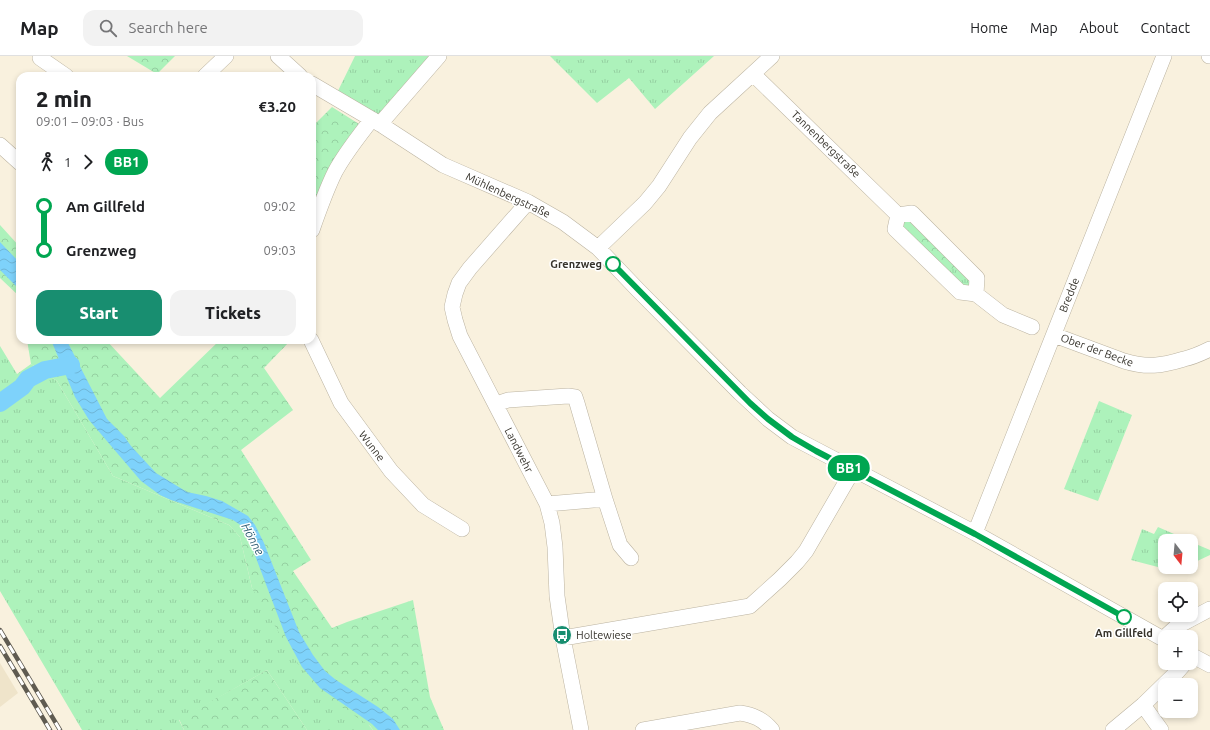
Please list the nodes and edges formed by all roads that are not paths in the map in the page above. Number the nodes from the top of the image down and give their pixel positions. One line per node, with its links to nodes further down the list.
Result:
1 (226, 56): 8 (street)
2 (278, 56): 9 (street)
3 (438, 56): 12 (street)
4 (772, 56): 10 (street)
5 (1164, 56): 21 (street, Bredde)
6 (40, 58): 7 (street)
7 (60, 72)
8 (210, 72)
9 (296, 72)
10 (753, 74): 16 (street, Tannenbergstraße); 18 (street)
11 (316, 86): 12 (street, Mühlenbergstraße)
12 (376, 121): 15 (street, Mühlenbergstraße); 17 (street)
13 (0, 145): 14 (street)
14 (16, 159)
15 (528, 202): 18 (street, Mühlenbergstraße); 24 (street, Landwehr)
16 (898, 215): 19 (street); 19 (street)
17 (316, 218)
18 (598, 248): 25 (street, Mühlenbergstraße)
19 (976, 294): 20 (street)
20 (1032, 327)
21 (1054, 335): 23 (street, Ober der Becke); 29 (street, Bredde)
22 (313, 344): 28 (street, Wunne)
23 (1210, 349)
24 (496, 404): 26 (street); 27 (street, Landwehr)
25 (853, 470): 29 (street, Mühlenbergstraße); 34 (street)
26 (605, 499): 27 (street); 30 (street)
27 (546, 504): 34 (street, Landwehr)
28 (462, 529)
29 (975, 534): 33 (street, Mühlenbergstraße)
30 (631, 558)
31 (1210, 609): 32 (street)
32 (1172, 630)
33 (1158, 636)
34 (563, 638): 39 (street, Landwehr)
35 (1198, 659): 36 (street)
36 (1210, 665)
37 (1179, 670): 38 (street)
38 (1143, 704): 42 (street); 43 (street)
39 (581, 730)
40 (643, 730): 41 (street)
41 (772, 730)
42 (1113, 730)
43 (1161, 730)

